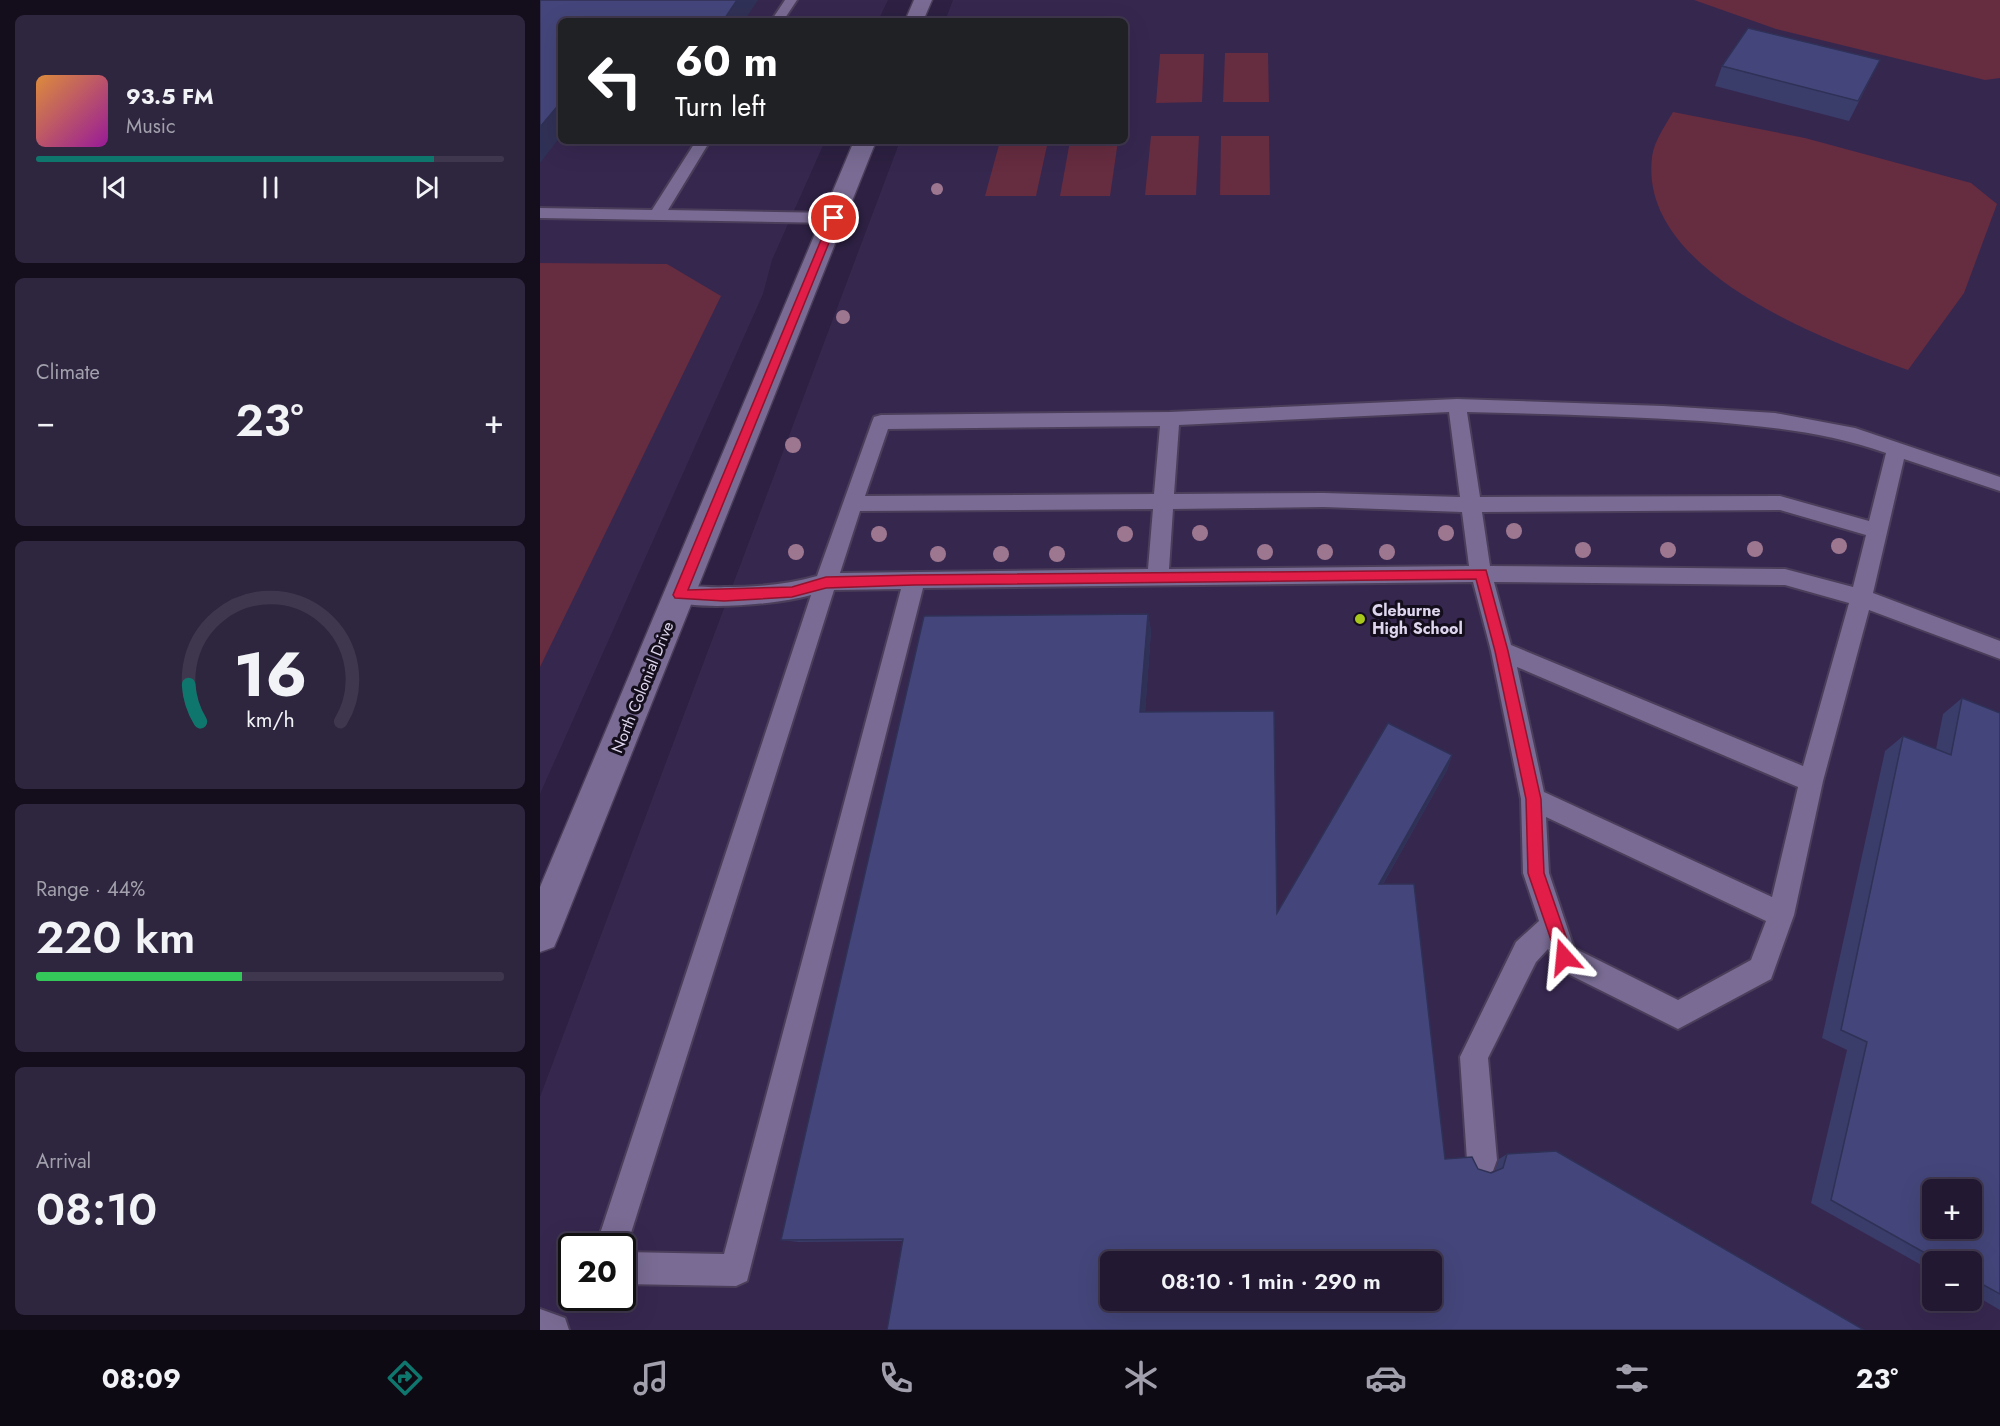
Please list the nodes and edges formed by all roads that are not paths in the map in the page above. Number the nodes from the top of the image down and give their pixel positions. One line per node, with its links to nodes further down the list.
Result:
1 (791, 0): 3 (lane)
2 (923, 0): 4 (street)
3 (779, 18)
4 (915, 18)
5 (701, 144): 8 (lane)
6 (864, 144): 9 (street, North Colonial Drive)
7 (540, 213): 8 (lane)
8 (657, 214): 9 (lane)
9 (834, 218): 22 (street, North Colonial Drive)
10 (1457, 405): 11 (lane); 12 (lane); 16 (lane)
11 (1170, 419): 14 (lane); 15 (lane)
12 (1897, 448): 13 (lane); 17 (lane)
13 (2000, 484)
14 (1164, 502): 15 (lane); 16 (lane); 19 (lane)
15 (854, 504): 21 (lane)
16 (1472, 505): 17 (lane); 18 (lane)
17 (1875, 530): 23 (lane)
18 (1481, 574): 19 (lane); 23 (lane); 25 (lane)
19 (1158, 578): 20 (lane)
20 (914, 580): 21 (lane); 33 (lane)
21 (826, 582): 22 (lane); 32 (lane)
22 (680, 595): 30 (street, North Colonial Drive)
23 (1861, 598): 24 (lane); 26 (lane)
24 (2000, 650)
25 (1502, 651): 26 (lane); 27 (lane)
26 (1811, 781): 28 (lane)
27 (1533, 799): 28 (lane); 29 (lane)
28 (1781, 915): 29 (lane)
29 (1554, 925): 31 (lane)
30 (540, 933)
31 (1482, 1160)
32 (616, 1233)
33 (636, 1268)
34 (540, 1325): 35 (lane)
35 (553, 1330)

